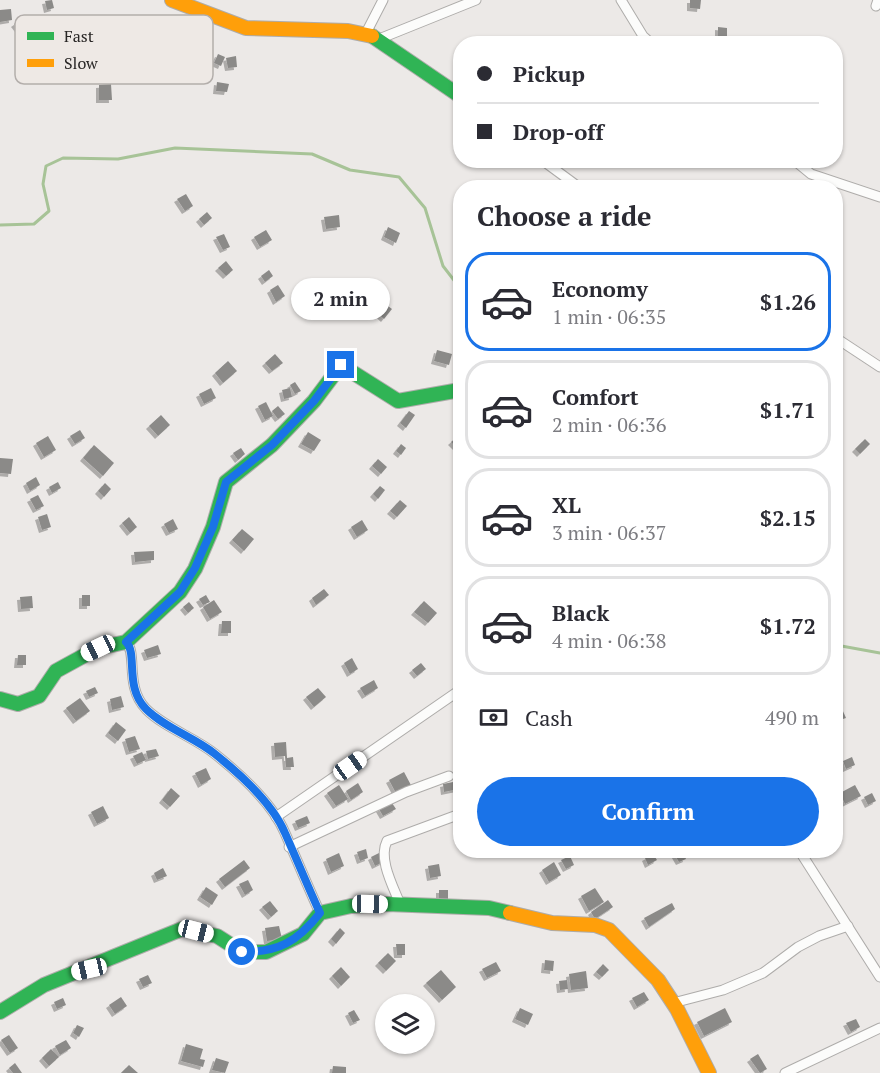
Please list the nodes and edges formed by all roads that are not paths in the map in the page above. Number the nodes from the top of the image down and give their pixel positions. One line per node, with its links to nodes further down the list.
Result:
1 (383, 0): 7 (street)
2 (476, 0): 9 (street)
3 (621, 0): 8 (street)
4 (177, 1): 5 (street)
5 (213, 15)
6 (213, 15): 7 (street)
7 (366, 33): 9 (street)
8 (643, 36)
9 (380, 39): 10 (street)
10 (453, 91)
11 (553, 168): 13 (street)
12 (803, 168): 14 (street)
13 (568, 180)
14 (828, 180)
15 (843, 185): 16 (street)
16 (880, 197)
17 (843, 343): 18 (street)
18 (880, 367)
19 (453, 391): 20 (street)
20 (126, 642): 22 (street); 24 (street)
21 (453, 695): 24 (street)
22 (0, 699)
23 (449, 776): 26 (street)
24 (276, 817): 26 (street)
25 (453, 817): 28 (street)
26 (289, 847): 29 (street)
27 (804, 858): 30 (street)
28 (400, 904): 29 (street); 32 (street)
29 (320, 913): 33 (street)
30 (848, 926): 31 (street); 32 (street)
31 (880, 977)
32 (673, 1003): 35 (street)
33 (0, 1012)
34 (880, 1028): 36 (street)
35 (709, 1073)
36 (785, 1073)

